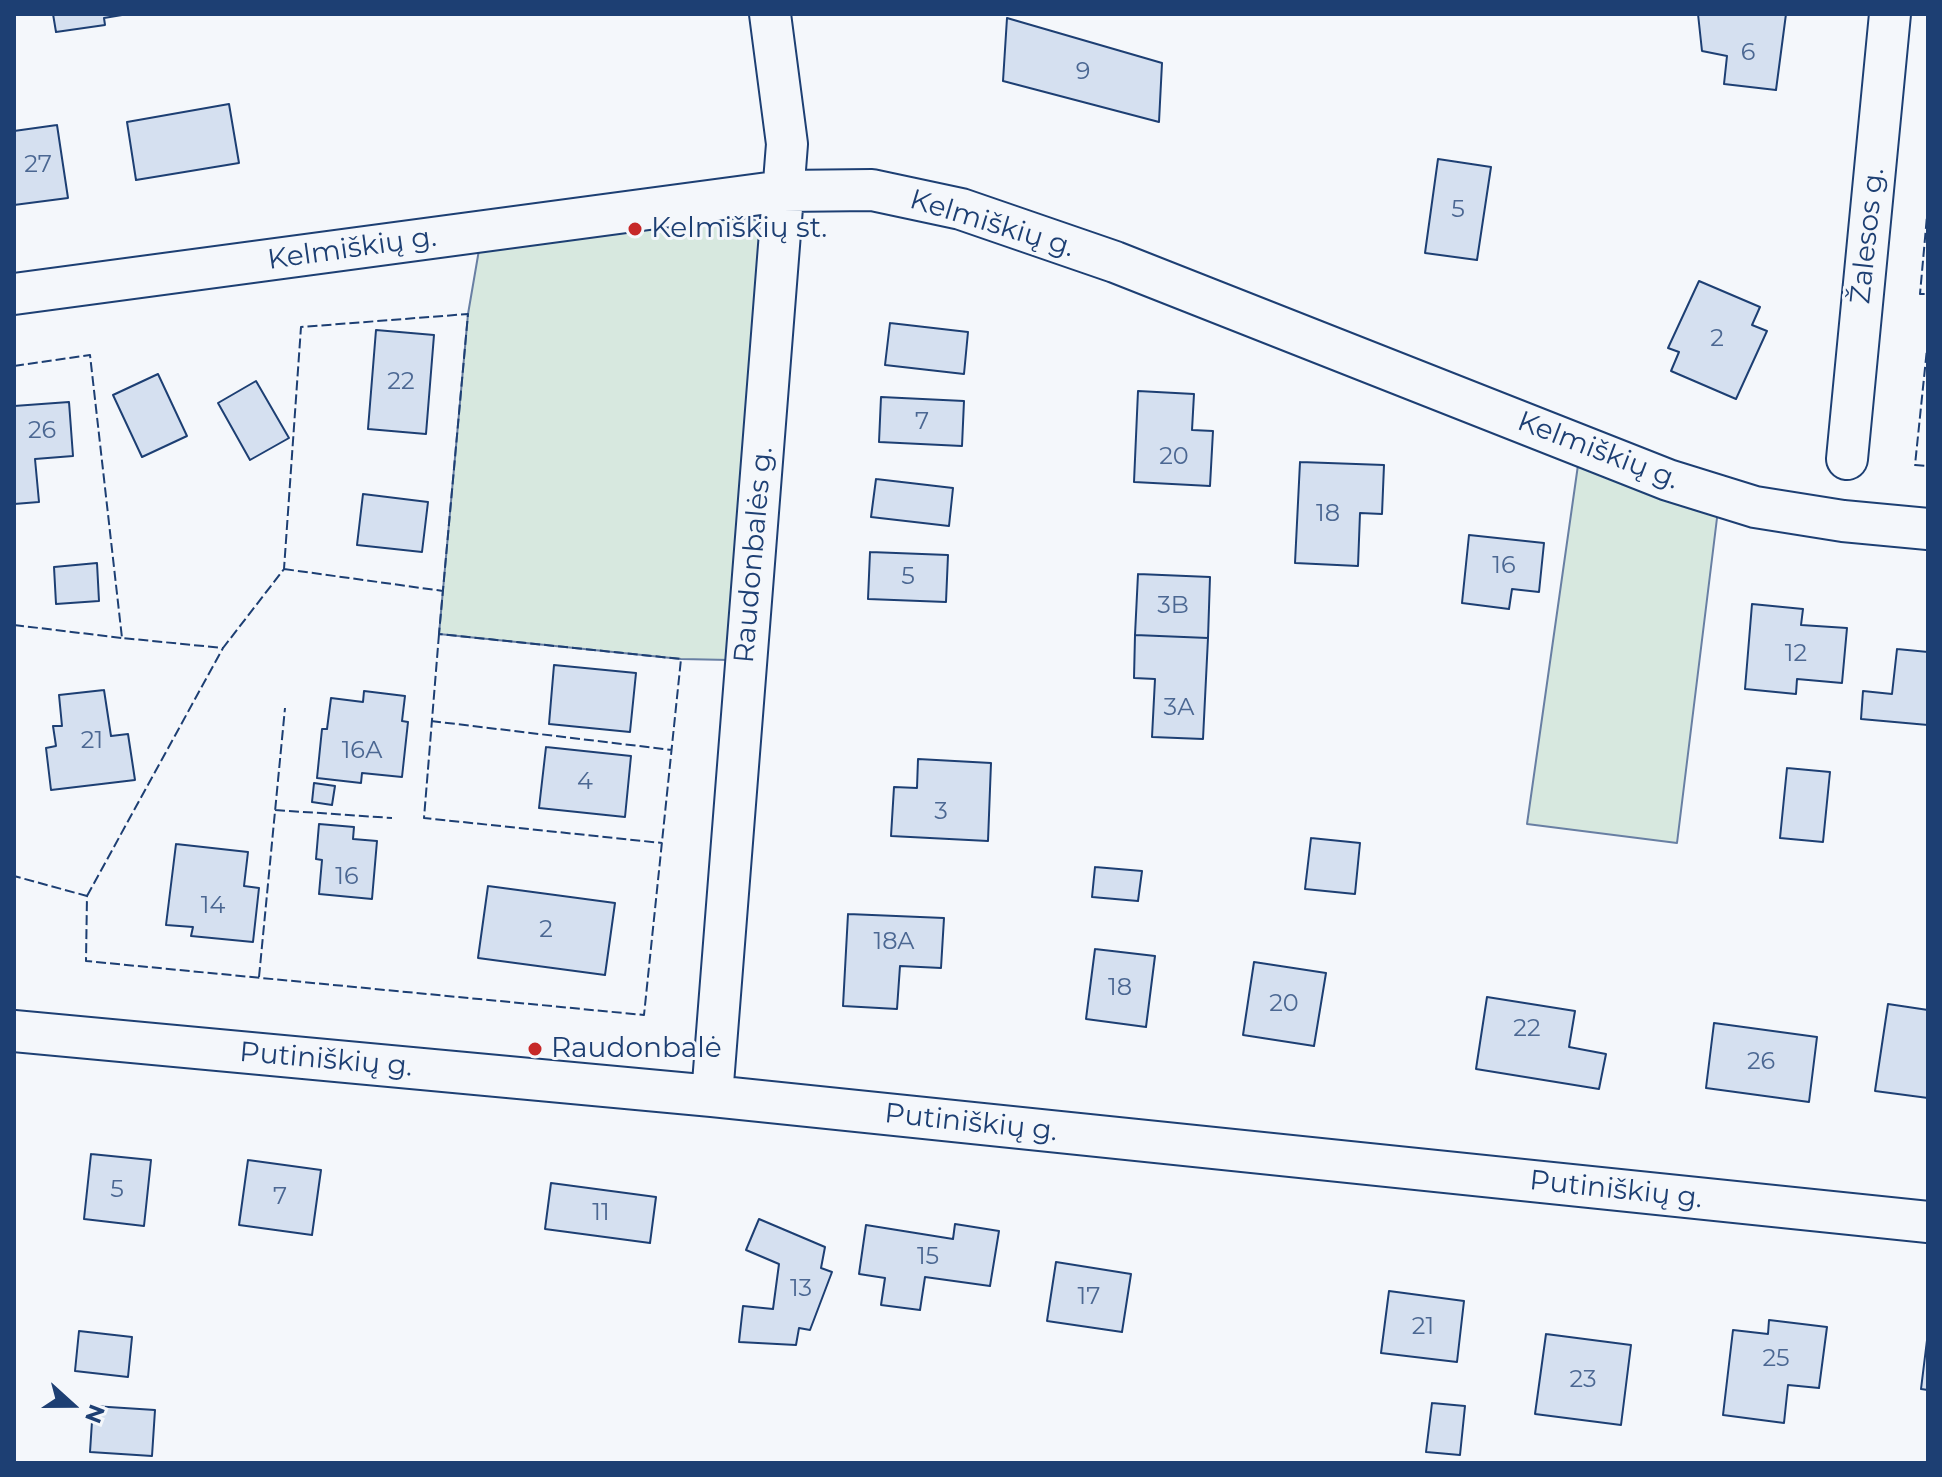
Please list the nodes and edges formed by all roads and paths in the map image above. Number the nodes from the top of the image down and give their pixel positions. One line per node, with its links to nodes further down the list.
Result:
1 (770, 14): 3 (street, Raudonbalės g.)
2 (1890, 14): 5 (street, Žalesos g.)
3 (783, 191): 4 (street, Kelmiškių g.); 6 (street, Kelmiškių g.); 8 (street, Raudonbalės g.)
4 (14, 294)
5 (1847, 459)
6 (1928, 529)
7 (14, 1031): 8 (street, Putiniškių g.)
8 (712, 1096): 9 (street, Putiniškių g.)
9 (1928, 1222)

